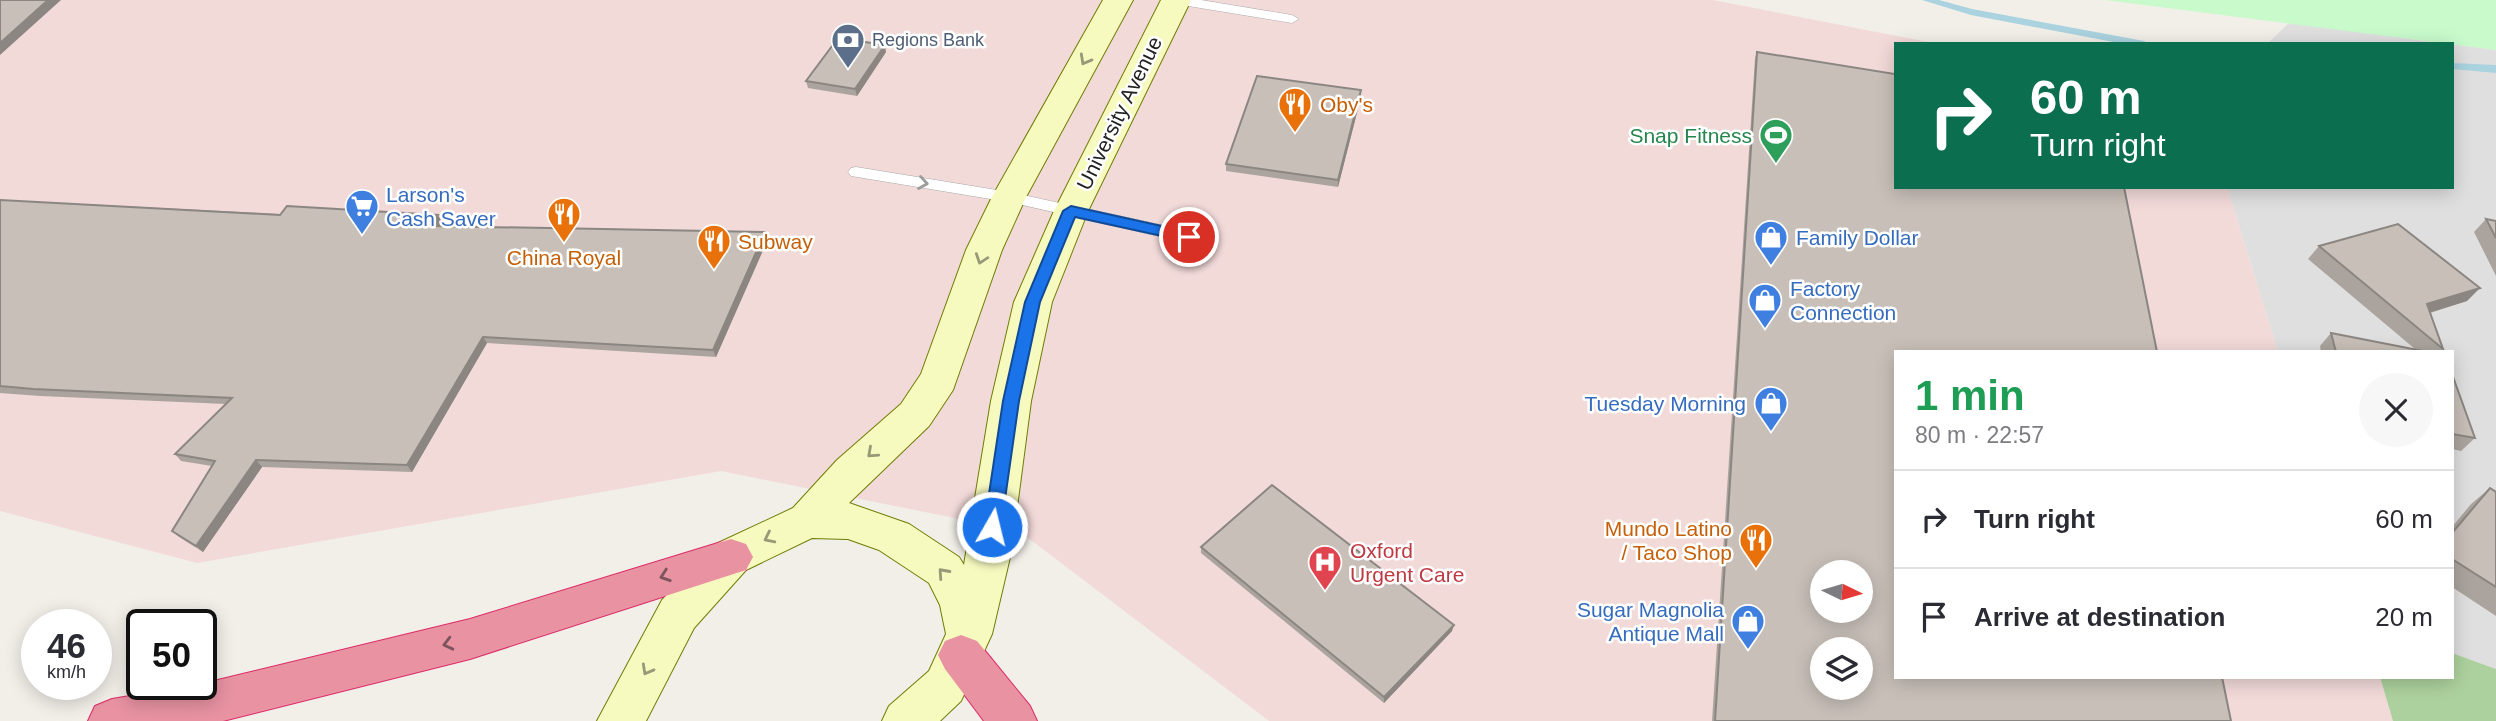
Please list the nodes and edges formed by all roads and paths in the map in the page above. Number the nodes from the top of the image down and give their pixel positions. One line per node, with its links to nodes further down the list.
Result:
1 (1118, 0): 5 (main road, one-way to 5)
2 (1176, 0): 3 (lane); 6 (main road, University Avenue)
3 (1292, 19)
4 (856, 172): 5 (lane, one-way to 5)
5 (1009, 197): 6 (lane); 8 (main road, one-way to 8)
6 (1071, 211): 7 (lane); 10 (main road, University Avenue)
7 (1198, 239)
8 (808, 520): 9 (main road, one-way to 9); 10 (main road, one-way to 8)
9 (731, 557): 11 (highway, one-way to 11); 12 (main road, one-way to 12)
10 (965, 645): 13 (main road, University Avenue); 14 (highway)
11 (111, 721)
12 (621, 721)
13 (906, 721)
14 (1013, 721)

